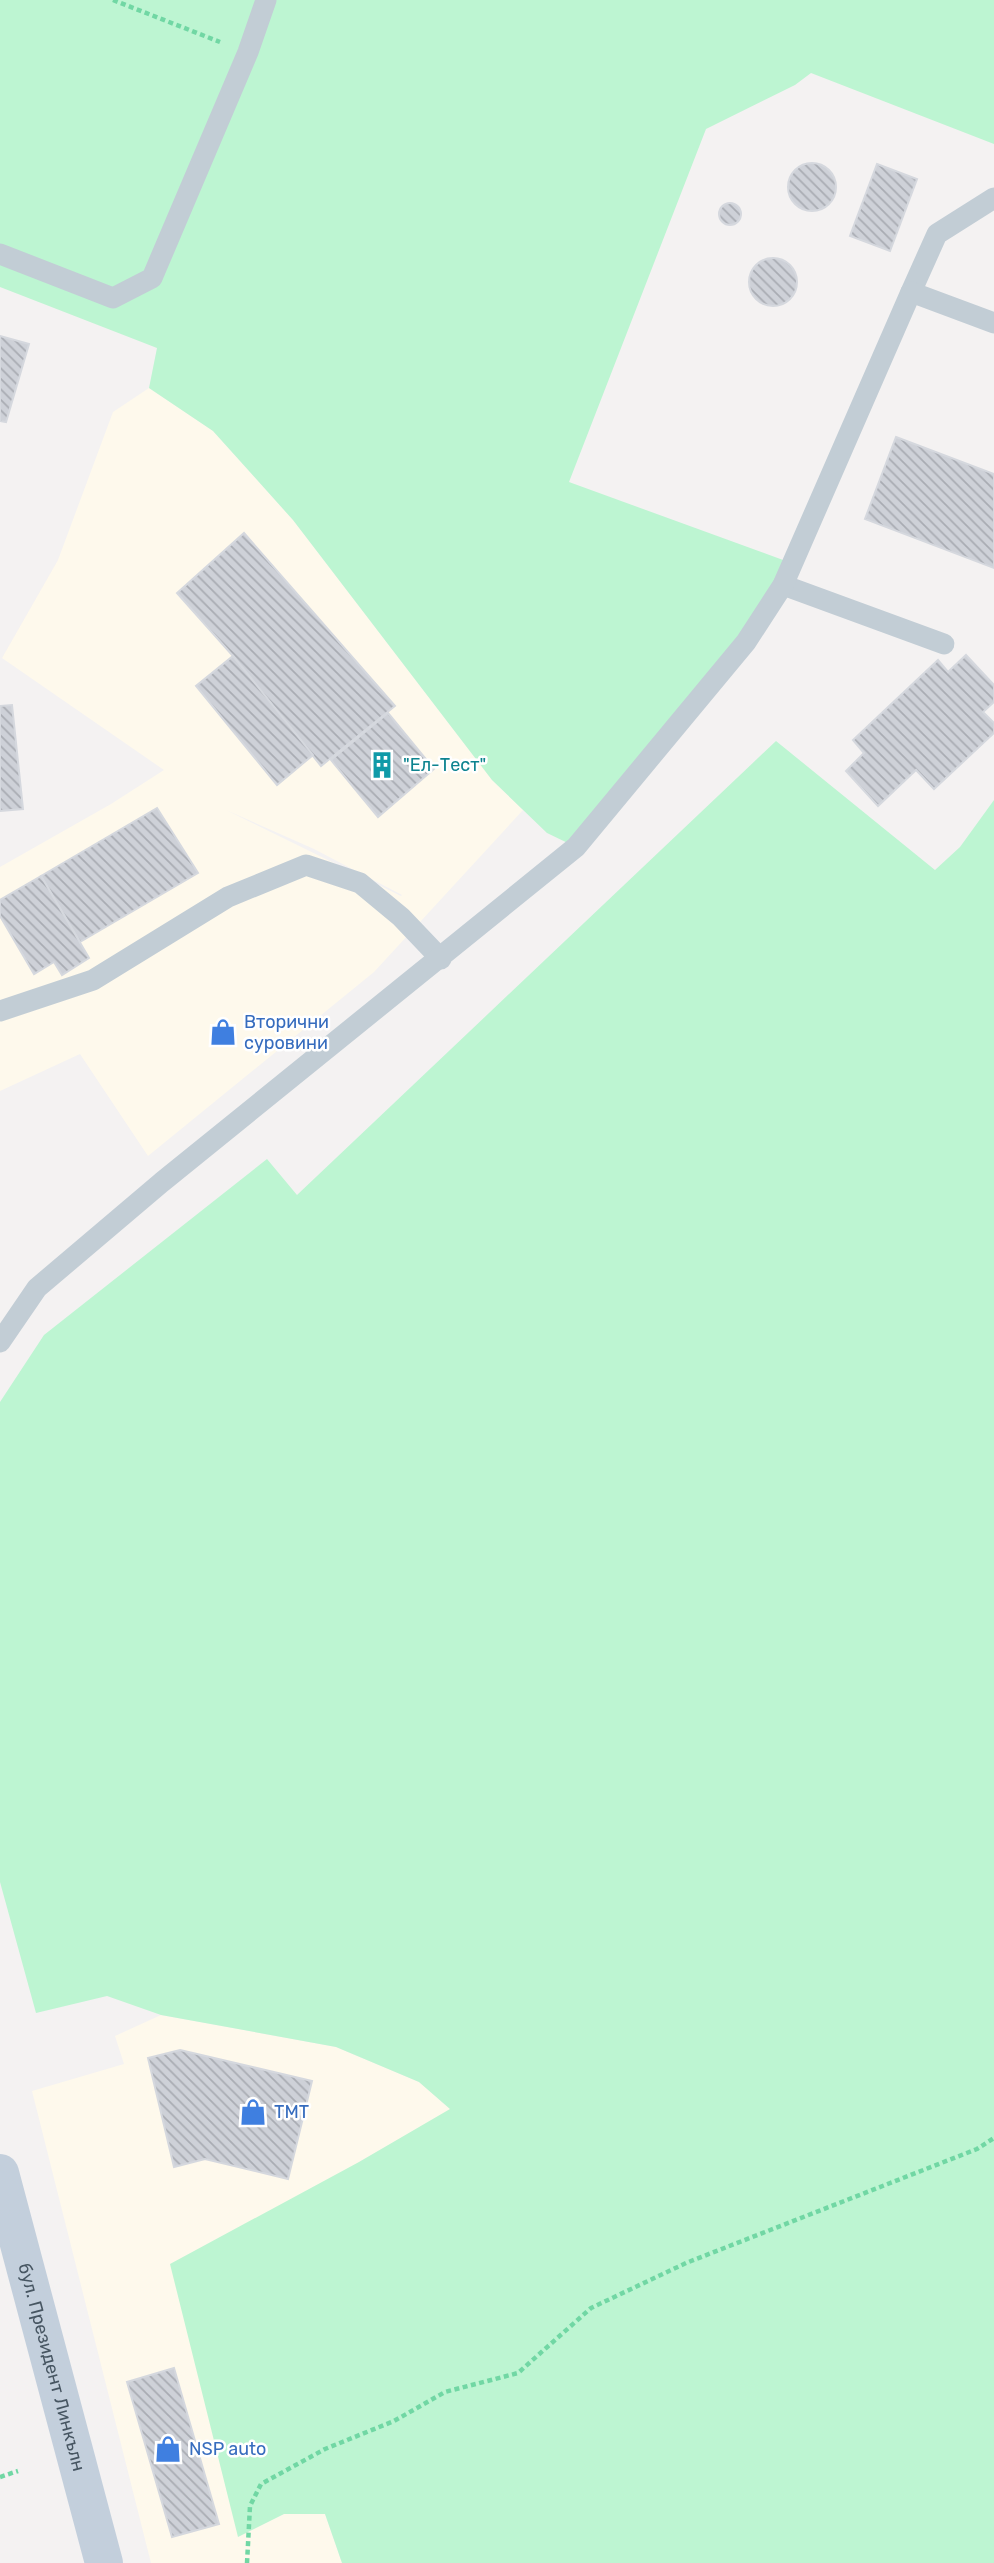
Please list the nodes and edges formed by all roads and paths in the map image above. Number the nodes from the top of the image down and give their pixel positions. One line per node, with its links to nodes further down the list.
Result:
1 (113, 0): 3 (path)
2 (267, 0): 3 (lane)
3 (248, 52): 5 (lane)
4 (994, 198): 6 (lane)
5 (0, 254)
6 (911, 292): 7 (lane); 8 (lane)
7 (994, 323)
8 (783, 585): 9 (lane); 10 (lane)
9 (944, 644)
10 (441, 958): 11 (lane); 12 (lane)
11 (0, 1011)
12 (0, 1342)
13 (994, 2138): 18 (path)
14 (0, 2173): 17 (street, бул. Президент Линкълн)
15 (18, 2472): 16 (path)
16 (0, 2477)
17 (104, 2563)
18 (247, 2563)

